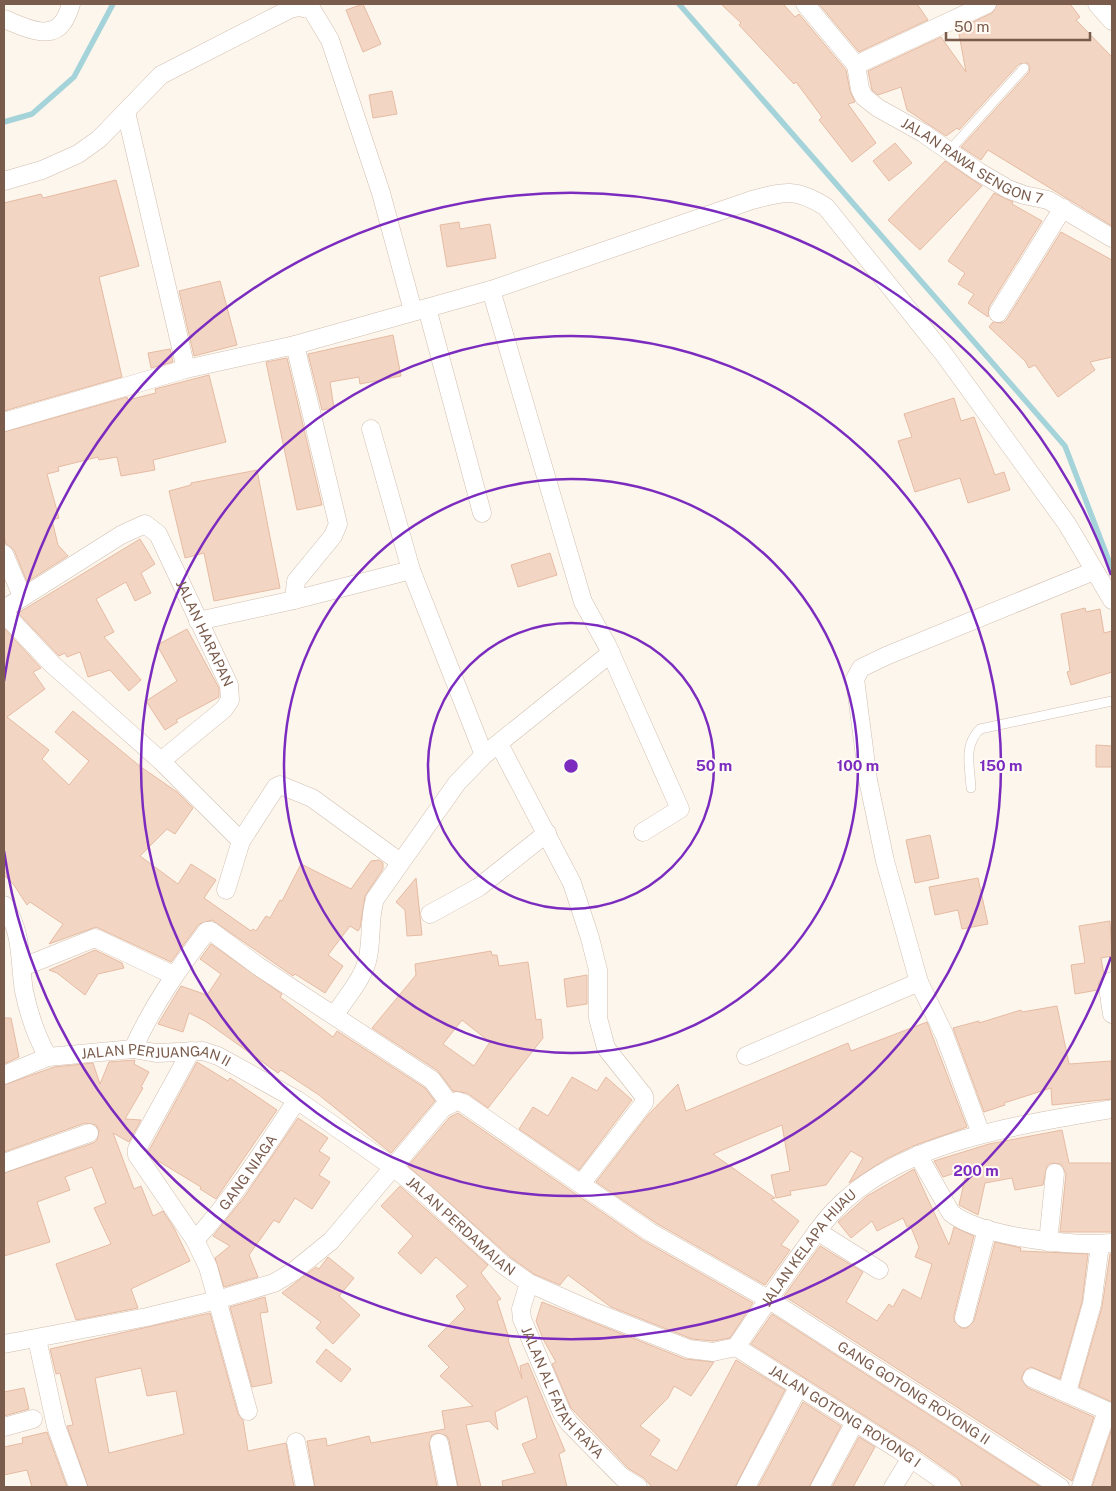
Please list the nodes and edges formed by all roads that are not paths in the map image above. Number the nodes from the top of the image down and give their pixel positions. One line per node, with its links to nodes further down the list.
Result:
1 (71, 4): 6 (street)
2 (806, 4): 8 (street)
3 (987, 4): 8 (street)
4 (1098, 4): 7 (street)
5 (302, 5): 10 (street); 16 (street)
6 (4, 20)
7 (1112, 21)
8 (856, 65): 11 (street, JALAN RAWA SENGON 7)
9 (1024, 68): 11 (lane)
10 (126, 112): 12 (street); 19 (street)
11 (949, 151): 13 (street, JALAN RAWA SENGON 7)
12 (4, 181)
13 (1064, 208): 14 (street, JALAN RAWA SENGON 7); 17 (street)
14 (1112, 238)
15 (490, 290): 16 (street); 25 (street); 32 (street)
16 (420, 310): 18 (street); 22 (street)
17 (998, 313)
18 (295, 345): 19 (street); 28 (street)
19 (186, 369): 20 (street)
20 (4, 422)
21 (371, 429): 24 (street)
22 (482, 514)
23 (4, 554): 26 (street)
24 (411, 570): 28 (street); 35 (street)
25 (1094, 570): 27 (street); 48 (street)
26 (22, 596): 29 (street, JALAN HARAPAN); 31 (street, JALAN HARAPAN)
27 (1112, 598)
28 (294, 600): 31 (street)
29 (4, 609)
30 (4, 613): 36 (street)
31 (198, 621): 36 (street, JALAN HARAPAN)
32 (611, 653): 34 (street); 38 (street)
33 (1112, 701): 37 (lane)
34 (499, 744): 35 (street); 39 (street)
35 (484, 755): 41 (street)
36 (161, 761): 40 (street)
37 (971, 788)
38 (643, 832)
39 (547, 833): 44 (street); 65 (street)
40 (241, 841): 41 (street); 42 (street)
41 (400, 862): 50 (street)
42 (226, 890)
43 (4, 905): 45 (street)
44 (430, 914)
45 (23, 967): 46 (street); 54 (street)
46 (173, 975): 50 (street); 51 (street)
47 (1112, 981): 49 (street)
48 (918, 982): 53 (street); 60 (street)
49 (1112, 1014)
50 (335, 1015): 57 (street)
51 (133, 1049): 52 (street, JALAN PERJUANGAN II); 54 (street, JALAN PERJUANGAN II)
52 (191, 1051): 56 (street, JALAN PERJUANGAN II); 68 (street)
53 (746, 1056)
54 (48, 1057): 55 (street, JALAN PERJUANGAN II)
55 (4, 1075)
56 (297, 1100): 63 (street, JALAN PERJUANGAN II); 68 (street, GANG NIAGA)
57 (449, 1103): 63 (street); 65 (street, GANG GOTONG ROYONG II)
58 (1112, 1109): 60 (street, JALAN KELAPA HIJAU)
59 (89, 1133): 62 (street)
60 (981, 1134): 61 (street, JALAN KELAPA HIJAU)
61 (918, 1155): 66 (street); 67 (street, JALAN KELAPA HIJAU)
62 (4, 1163)
63 (393, 1167): 72 (street, JALAN PERDAMAIAN); 74 (street)
64 (1055, 1173): 69 (street)
65 (581, 1184): 73 (street, GANG GOTONG ROYONG II)
66 (987, 1229): 69 (street); 75 (street)
67 (817, 1231): 71 (street); 73 (street, JALAN KELAPA HIJAU)
68 (195, 1240): 74 (street)
69 (1048, 1242): 70 (street)
70 (1106, 1244): 81 (street)
71 (879, 1270)
72 (529, 1283): 78 (street); 90 (street, JALAN AL FATAH RAYA)
73 (768, 1299): 78 (street, JALAN KELAPA HIJAU); 99 (street, GANG GOTONG ROYONG II)
74 (217, 1300): 76 (street); 82 (street)
75 (964, 1318)
76 (37, 1338): 77 (street); 91 (street)
77 (4, 1344)
78 (736, 1348): 80 (street, JALAN GOTONG ROYONG I)
79 (1032, 1378): 81 (street)
80 (799, 1386): 85 (street, JALAN GOTONG ROYONG I); 95 (street)
81 (1067, 1392): 83 (street)
82 (248, 1411)
83 (1110, 1412): 100 (street)
84 (33, 1418): 86 (street)
85 (855, 1422): 89 (street, JALAN GOTONG ROYONG I); 96 (street)
86 (4, 1427)
87 (296, 1442): 92 (street)
88 (439, 1443): 93 (street)
89 (911, 1458): 97 (street); 98 (street, JALAN GOTONG ROYONG I)
90 (622, 1482): 94 (street, JALAN AL FATAH RAYA)
91 (78, 1487)
92 (305, 1487)
93 (448, 1487)
94 (638, 1487)
95 (746, 1487)
96 (820, 1487)
97 (892, 1487)
98 (952, 1487)
99 (1060, 1487)
100 (1081, 1487)

